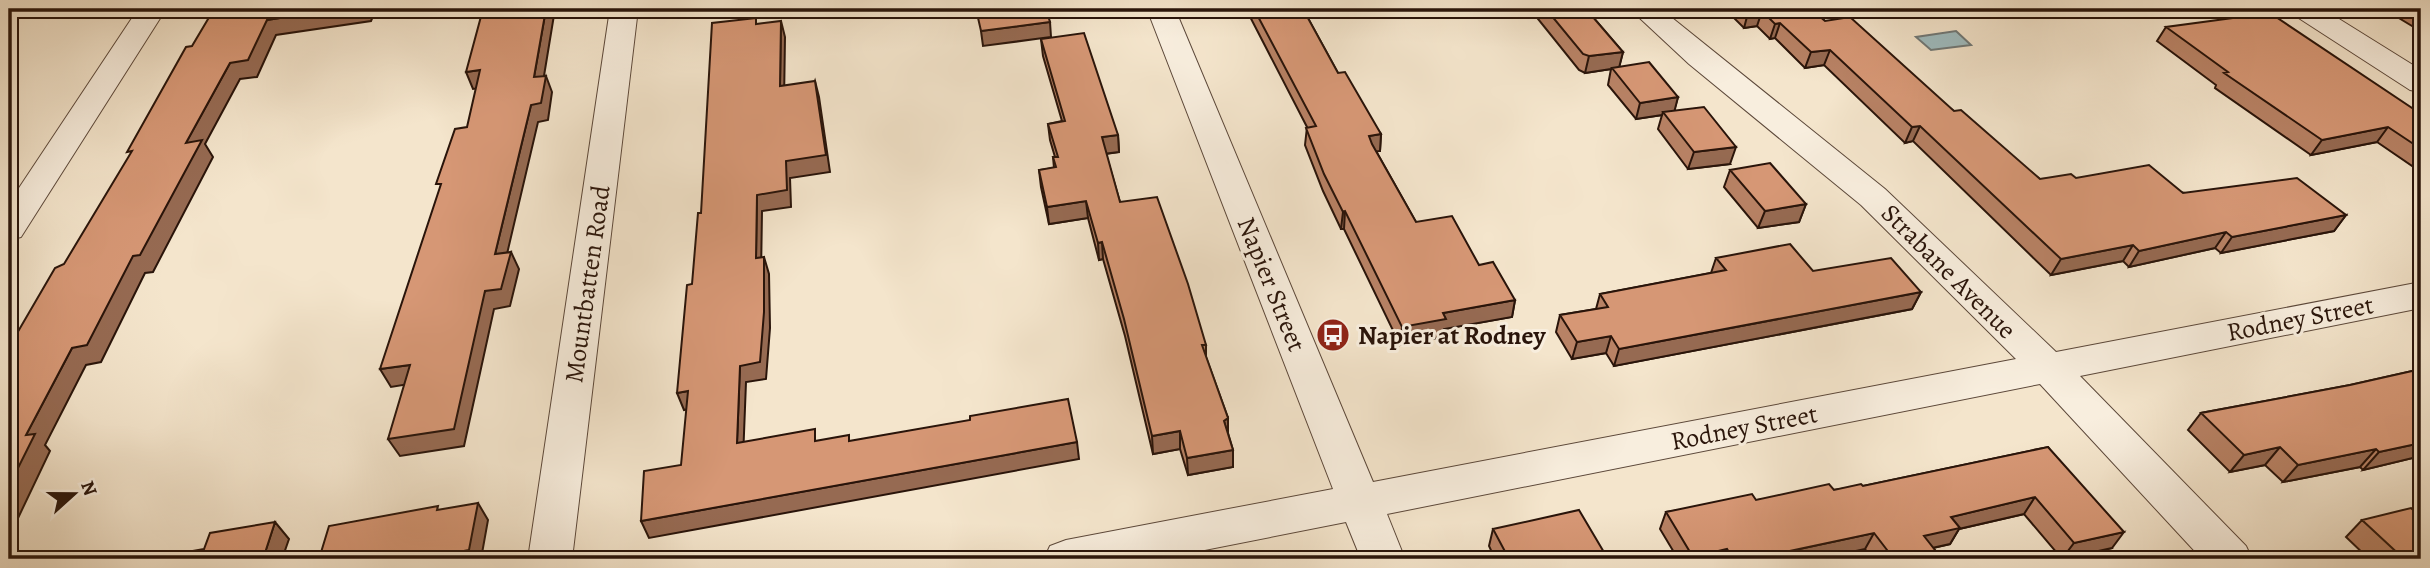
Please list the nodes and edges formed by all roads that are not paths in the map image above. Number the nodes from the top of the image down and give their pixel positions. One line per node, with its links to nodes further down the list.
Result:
1 (152, 9): 7 (street)
2 (624, 9): 11 (street, Mountbatten Road)
3 (1161, 9): 10 (street, Napier Street)
4 (1644, 9): 9 (street, Strabane Avenue)
5 (2304, 9): 6 (street)
6 (2421, 83)
7 (9, 229)
8 (2421, 295): 9 (street, Rodney Street)
9 (2045, 368): 10 (street, Rodney Street); 14 (street, Strabane Avenue)
10 (1360, 502): 12 (street, Rodney Street); 13 (street, Napier Street)
11 (550, 559)
12 (1066, 559)
13 (1383, 559)
14 (2230, 559)

